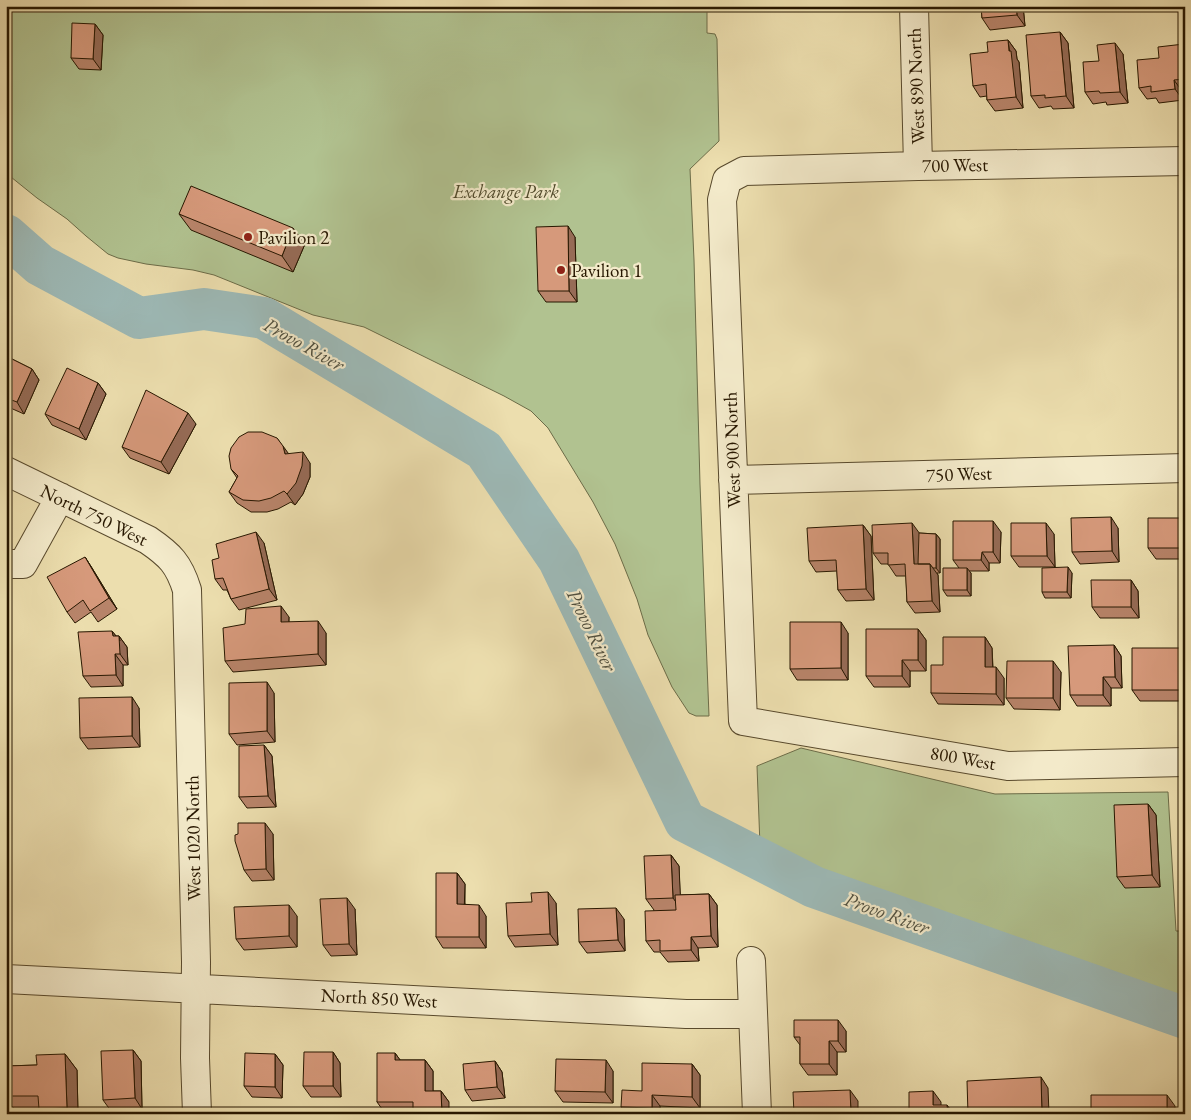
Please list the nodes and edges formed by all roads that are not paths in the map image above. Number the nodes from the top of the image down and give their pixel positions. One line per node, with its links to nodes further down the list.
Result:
1 (914, 6): 3 (street, West 890 North)
2 (1185, 161): 3 (street, 700 West)
3 (918, 166): 4 (street, 700 West)
4 (727, 180): 7 (street, West 900 North)
5 (1185, 468): 7 (street, 750 West)
6 (6, 471): 8 (street, North 750 West)
7 (733, 480): 11 (street, West 900 North)
8 (60, 497): 9 (street); 10 (street, North 750 West)
9 (6, 564)
10 (176, 565): 15 (street, West 1020 North)
11 (743, 721): 12 (street, 800 West)
12 (1185, 762)
13 (751, 961): 16 (street)
14 (6, 979): 15 (street, North 850 West)
15 (196, 989): 16 (street, North 850 West); 17 (street, West 1020 North)
16 (752, 1014): 18 (street)
17 (197, 1114)
18 (757, 1114)

